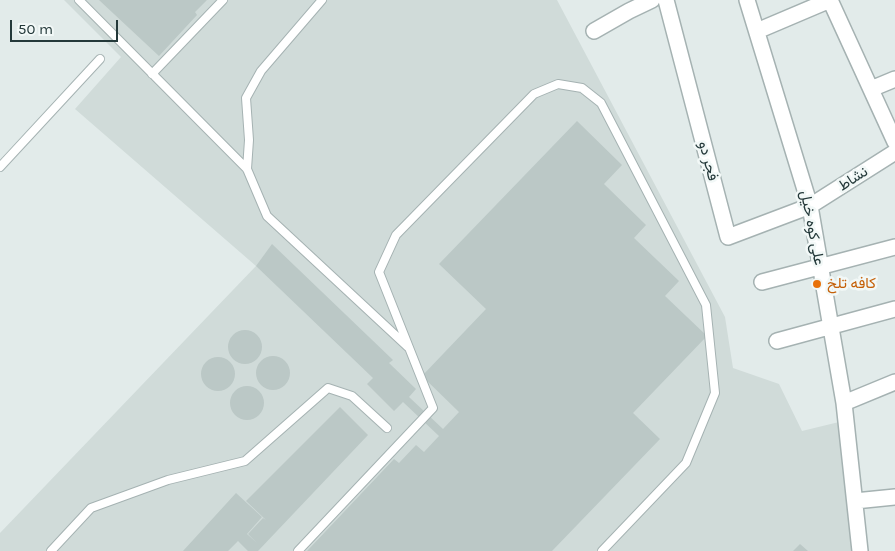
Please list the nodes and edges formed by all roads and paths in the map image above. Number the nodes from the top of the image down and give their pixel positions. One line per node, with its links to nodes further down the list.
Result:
1 (79, 0): 12 (lane)
2 (223, 0): 12 (lane)
3 (322, 0): 18 (lane)
4 (652, 0): 8 (street)
5 (666, 0): 19 (street, فجر دو)
6 (748, 0): 10 (street, علی کوه خیل)
7 (830, 0): 10 (street); 14 (street)
8 (626, 5): 9 (street)
9 (594, 31)
10 (757, 31): 19 (street, علی کوه خیل)
11 (100, 59): 17 (lane)
12 (152, 74): 18 (lane)
13 (895, 79): 14 (street)
14 (871, 89): 15 (street)
15 (895, 142)
16 (895, 152): 19 (street, نشاط)
17 (0, 167)
18 (247, 169): 26 (lane)
19 (810, 206): 21 (street, علی کوه خیل)
20 (895, 246): 21 (street)
21 (820, 266): 22 (street); 24 (street, علی کوه خیل)
22 (762, 282)
23 (895, 309): 24 (street)
24 (832, 326): 25 (street); 28 (street, علی کوه خیل)
25 (777, 341)
26 (409, 348): 33 (lane); 34 (lane)
27 (895, 382): 28 (street)
28 (844, 403): 31 (street, علی کوه خیل)
29 (387, 428): 32 (lane)
30 (895, 497): 31 (street)
31 (855, 501): 35 (street, علی کوه خیل)
32 (51, 551)
33 (298, 551)
34 (602, 551)
35 (860, 551)

